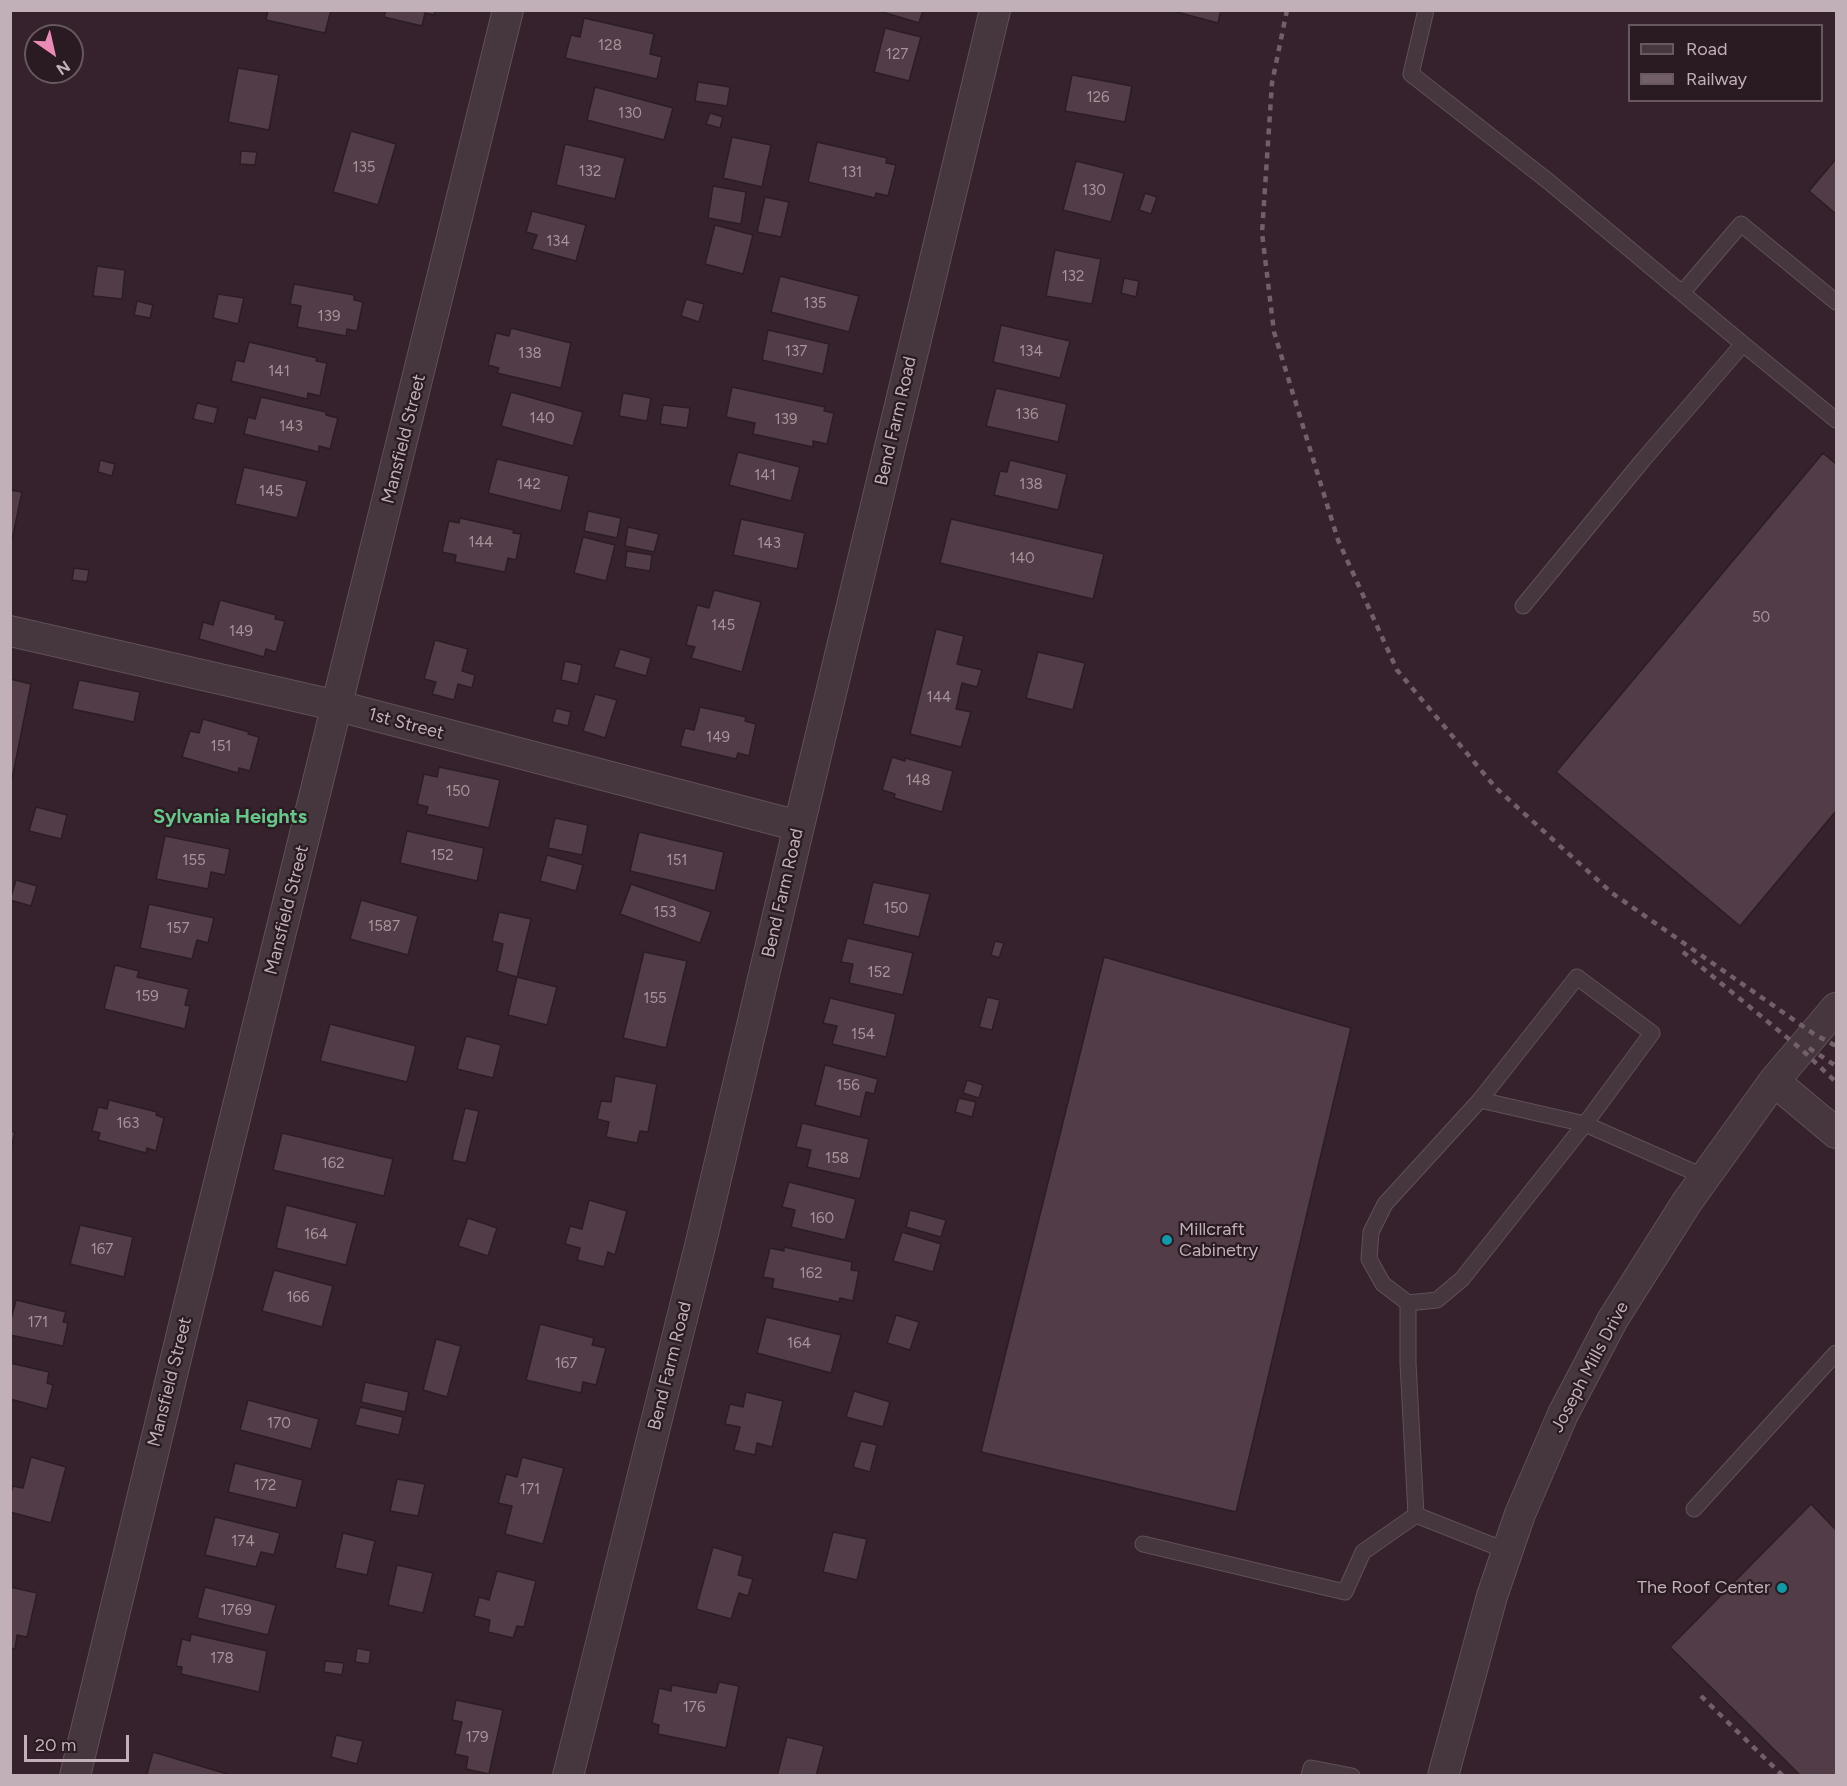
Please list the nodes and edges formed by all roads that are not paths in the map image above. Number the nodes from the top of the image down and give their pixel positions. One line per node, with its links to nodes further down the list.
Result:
1 (508, 10): 10 (street, Mansfield Street)
2 (995, 10): 11 (street, Bend Farm Road)
3 (1426, 10): 4 (lane)
4 (1682, 293): 5 (lane); 6 (lane)
5 (1836, 302)
6 (1743, 344): 7 (lane); 8 (lane)
7 (1836, 420)
8 (1522, 606)
9 (10, 632): 10 (street, 1st Street)
10 (338, 706): 11 (street, 1st Street); 24 (street, Mansfield Street)
11 (799, 826): 25 (street, Bend Farm Road)
12 (1836, 1008): 13 (street, Joseph Mills Drive)
13 (1774, 1081): 16 (street); 17 (street, Joseph Mills Drive)
14 (1480, 1100): 15 (lane); 15 (lane); 18 (lane)
15 (1584, 1124): 17 (lane); 18 (lane)
16 (1836, 1133)
17 (1705, 1177): 23 (street, Joseph Mills Drive)
18 (1408, 1303): 21 (lane)
19 (1836, 1353): 20 (lane)
20 (1694, 1509)
21 (1416, 1515): 22 (lane); 23 (lane)
22 (1143, 1544)
23 (1507, 1551): 28 (street, Joseph Mills Drive)
24 (75, 1776)
25 (568, 1776)
26 (1309, 1776): 27 (lane)
27 (1352, 1776)
28 (1443, 1776)

